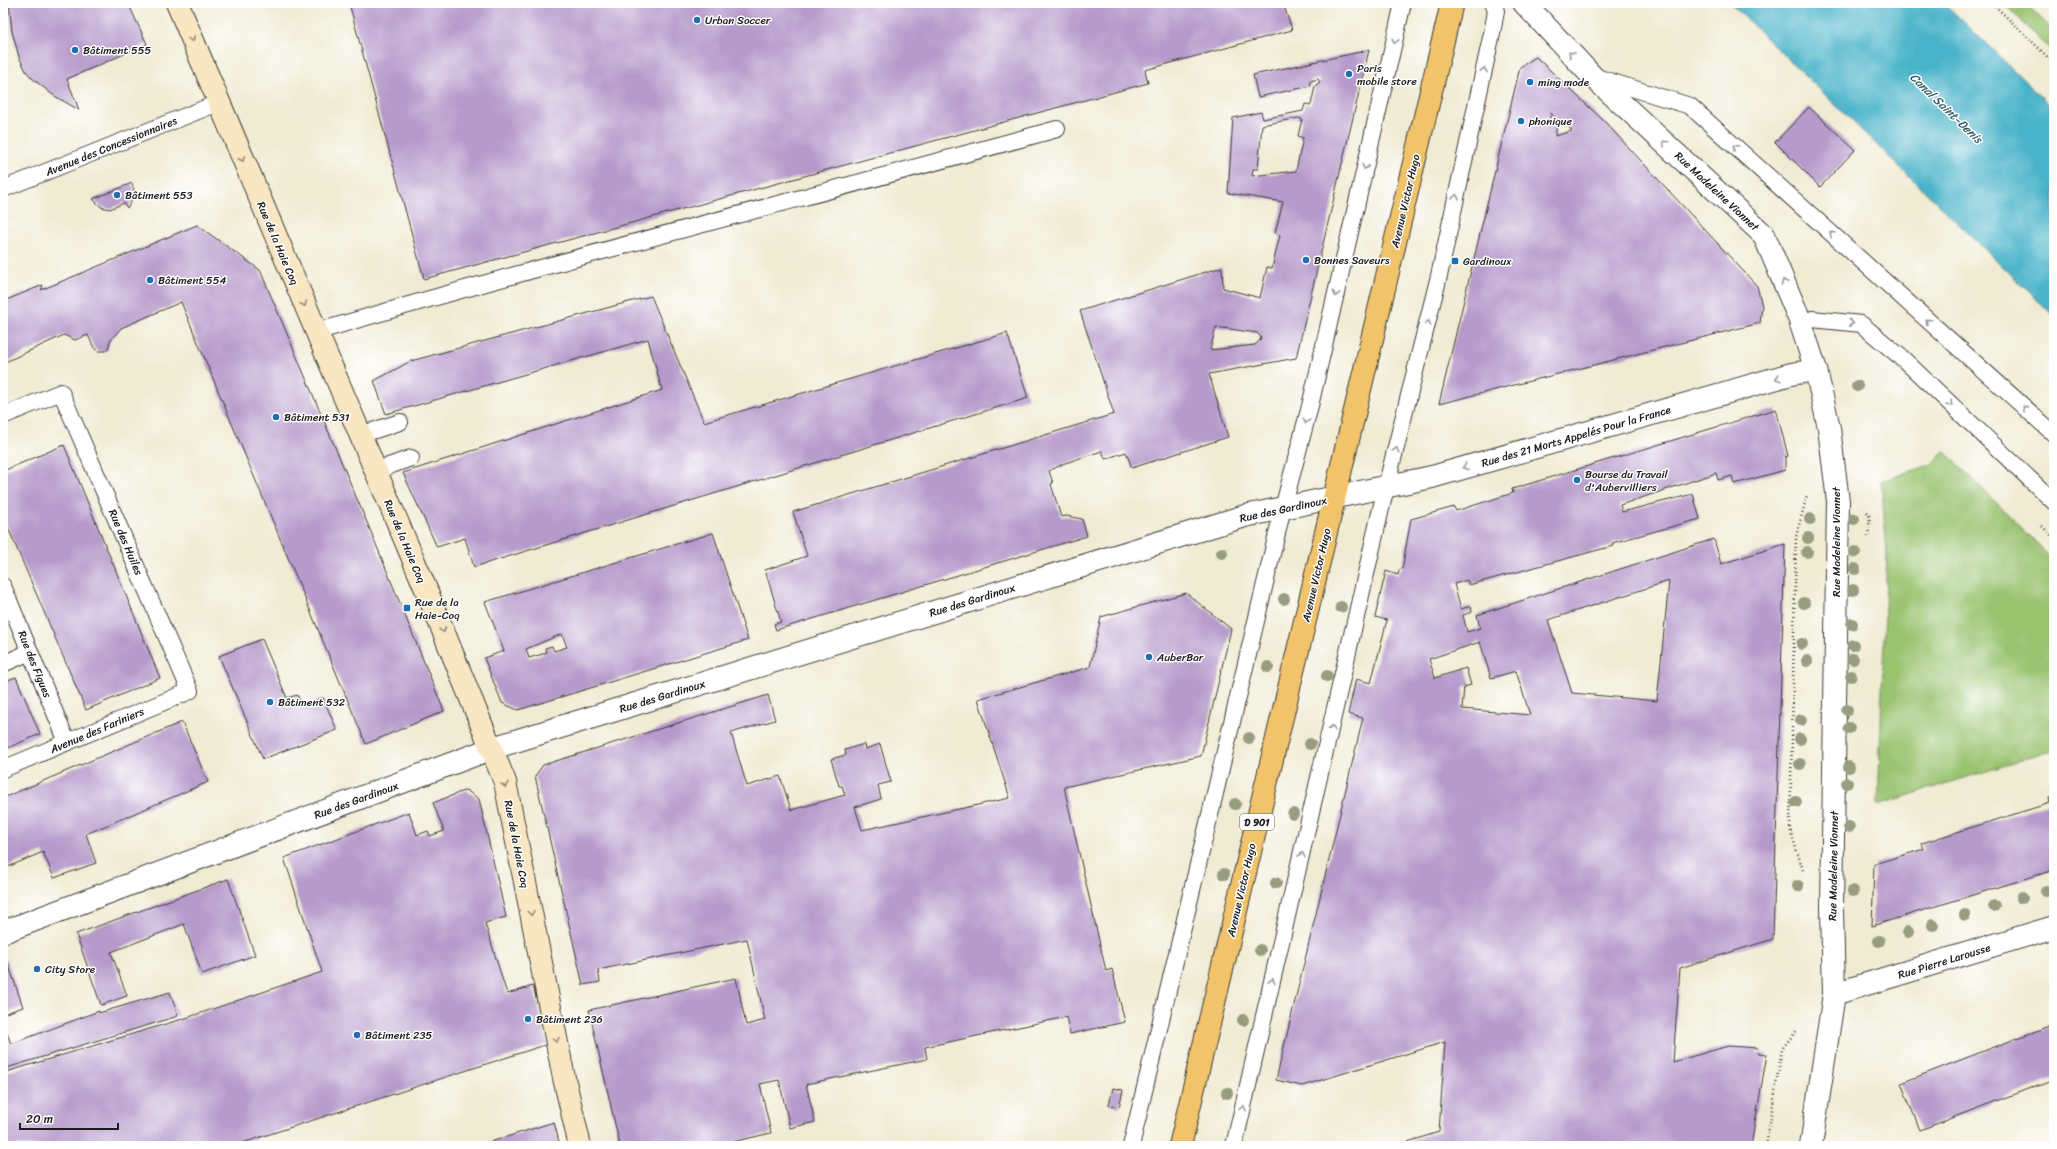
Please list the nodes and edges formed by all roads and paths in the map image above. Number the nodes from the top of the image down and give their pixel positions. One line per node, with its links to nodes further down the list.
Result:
1 (177, 3): 9 (main road, Rue de la Haie Coq, one-way to 9)
2 (1404, 3): 25 (lane, one-way to 25)
3 (1452, 3): 23 (main road, Avenue Victor Hugo / D 901)
4 (1493, 3): 21 (lane, one-way to 4)
5 (1524, 3): 8 (street, Rue Madeleine Vionnet, one-way to 5)
6 (1992, 3): 7 (path)
7 (2054, 63)
8 (1592, 76): 12 (street, Rue Madeleine Vionnet, one-way to 8); 17 (lane, one-way to 8)
9 (218, 103): 11 (lane, Avenue des Concessionnaires); 13 (main road, Rue de la Haie Coq, one-way to 13)
10 (1057, 130): 13 (lane)
11 (3, 189)
12 (1806, 318): 14 (street, Rue Madeleine Vionnet); 24 (lane, one-way to 24)
13 (316, 332): 18 (main road, Rue de la Haie Coq)
14 (1816, 370): 21 (street, Rue des 21 Morts Appelés Pour la France, one-way to 21); 36 (street, Rue Madeleine Vionnet)
15 (3, 416): 29 (lane, Rue des Huiles)
16 (400, 422): 18 (lane)
17 (2054, 434)
18 (360, 436): 20 (main road, Rue de la Haie Coq)
19 (411, 458): 20 (lane)
20 (376, 471): 31 (main road, Rue de la Haie Coq, one-way to 31)
21 (1386, 487): 23 (street, Rue des 21 Morts Appelés Pour la France); 41 (lane, one-way to 21)
22 (1808, 492): 33 (path)
23 (1334, 498): 25 (street, Rue des Gardinoux); 40 (main road, Avenue Victor Hugo / D 901)
24 (2054, 502)
25 (1283, 508): 31 (street, Rue des Gardinoux); 39 (lane)
26 (3, 586): 27 (lane, Rue des Figues)
27 (30, 652): 28 (lane); 30 (lane, Rue des Figues)
28 (3, 664)
29 (190, 691): 30 (lane, Avenue des Fariniers)
30 (67, 742): 32 (lane, Avenue des Fariniers)
31 (493, 748): 35 (street, Rue des Gardinoux); 38 (main road, Rue de la Haie Coq, one-way to 38)
32 (3, 769)
33 (1805, 878)
34 (2054, 927): 36 (street, Rue Pierre Larousse)
35 (3, 932)
36 (1834, 994): 43 (street, Rue Madeleine Vionnet)
37 (1800, 1024): 42 (path)
38 (580, 1146)
39 (1131, 1146)
40 (1180, 1146)
41 (1234, 1146)
42 (1766, 1146)
43 (1811, 1146)

